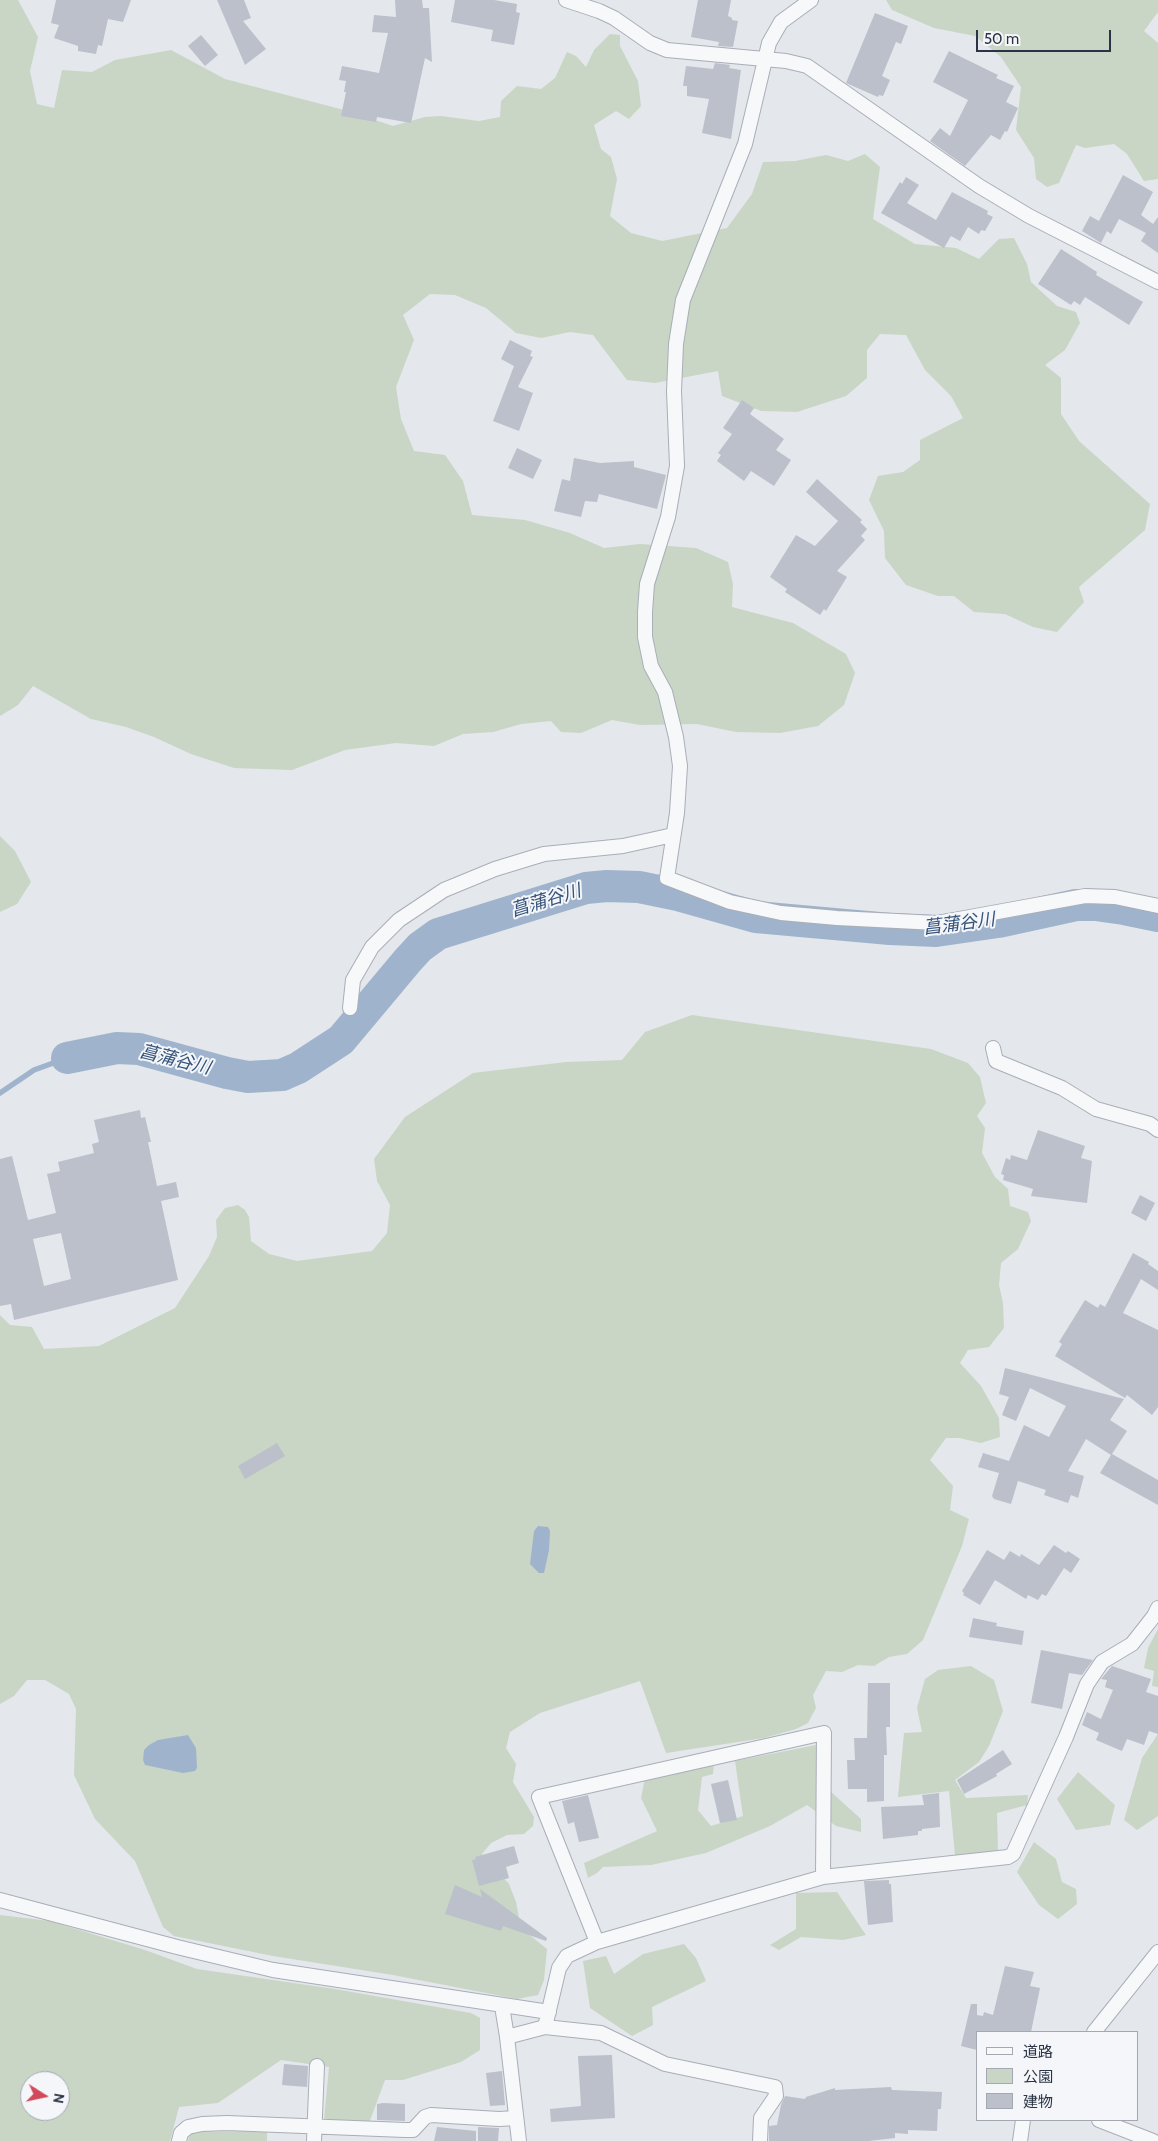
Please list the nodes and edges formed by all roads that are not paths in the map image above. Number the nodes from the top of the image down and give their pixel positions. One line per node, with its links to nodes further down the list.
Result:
1 (566, 0): 3 (street)
2 (811, 0): 3 (street)
3 (764, 60): 4 (street); 5 (street)
4 (1158, 282)
5 (673, 835): 6 (street); 7 (street)
6 (1158, 906)
7 (350, 1008)
8 (993, 1048): 9 (street)
9 (1158, 1130)
10 (1157, 1614): 11 (street)
11 (823, 1877): 13 (street); 13 (street)
12 (0, 1900): 15 (street)
13 (597, 1942): 16 (street)
14 (1158, 1952): 18 (street)
15 (502, 2006): 16 (street); 19 (street)
16 (549, 2012): 17 (street)
17 (545, 2027): 19 (street); 28 (street)
18 (1095, 2031)
19 (507, 2037): 21 (street)
20 (317, 2066): 24 (street)
21 (516, 2118): 24 (street); 27 (street)
22 (1024, 2121): 29 (street)
23 (1102, 2121): 30 (street)
24 (314, 2127): 25 (street); 26 (street)
25 (180, 2141)
26 (314, 2141)
27 (519, 2141)
28 (760, 2141)
29 (1020, 2141)
30 (1153, 2141)

